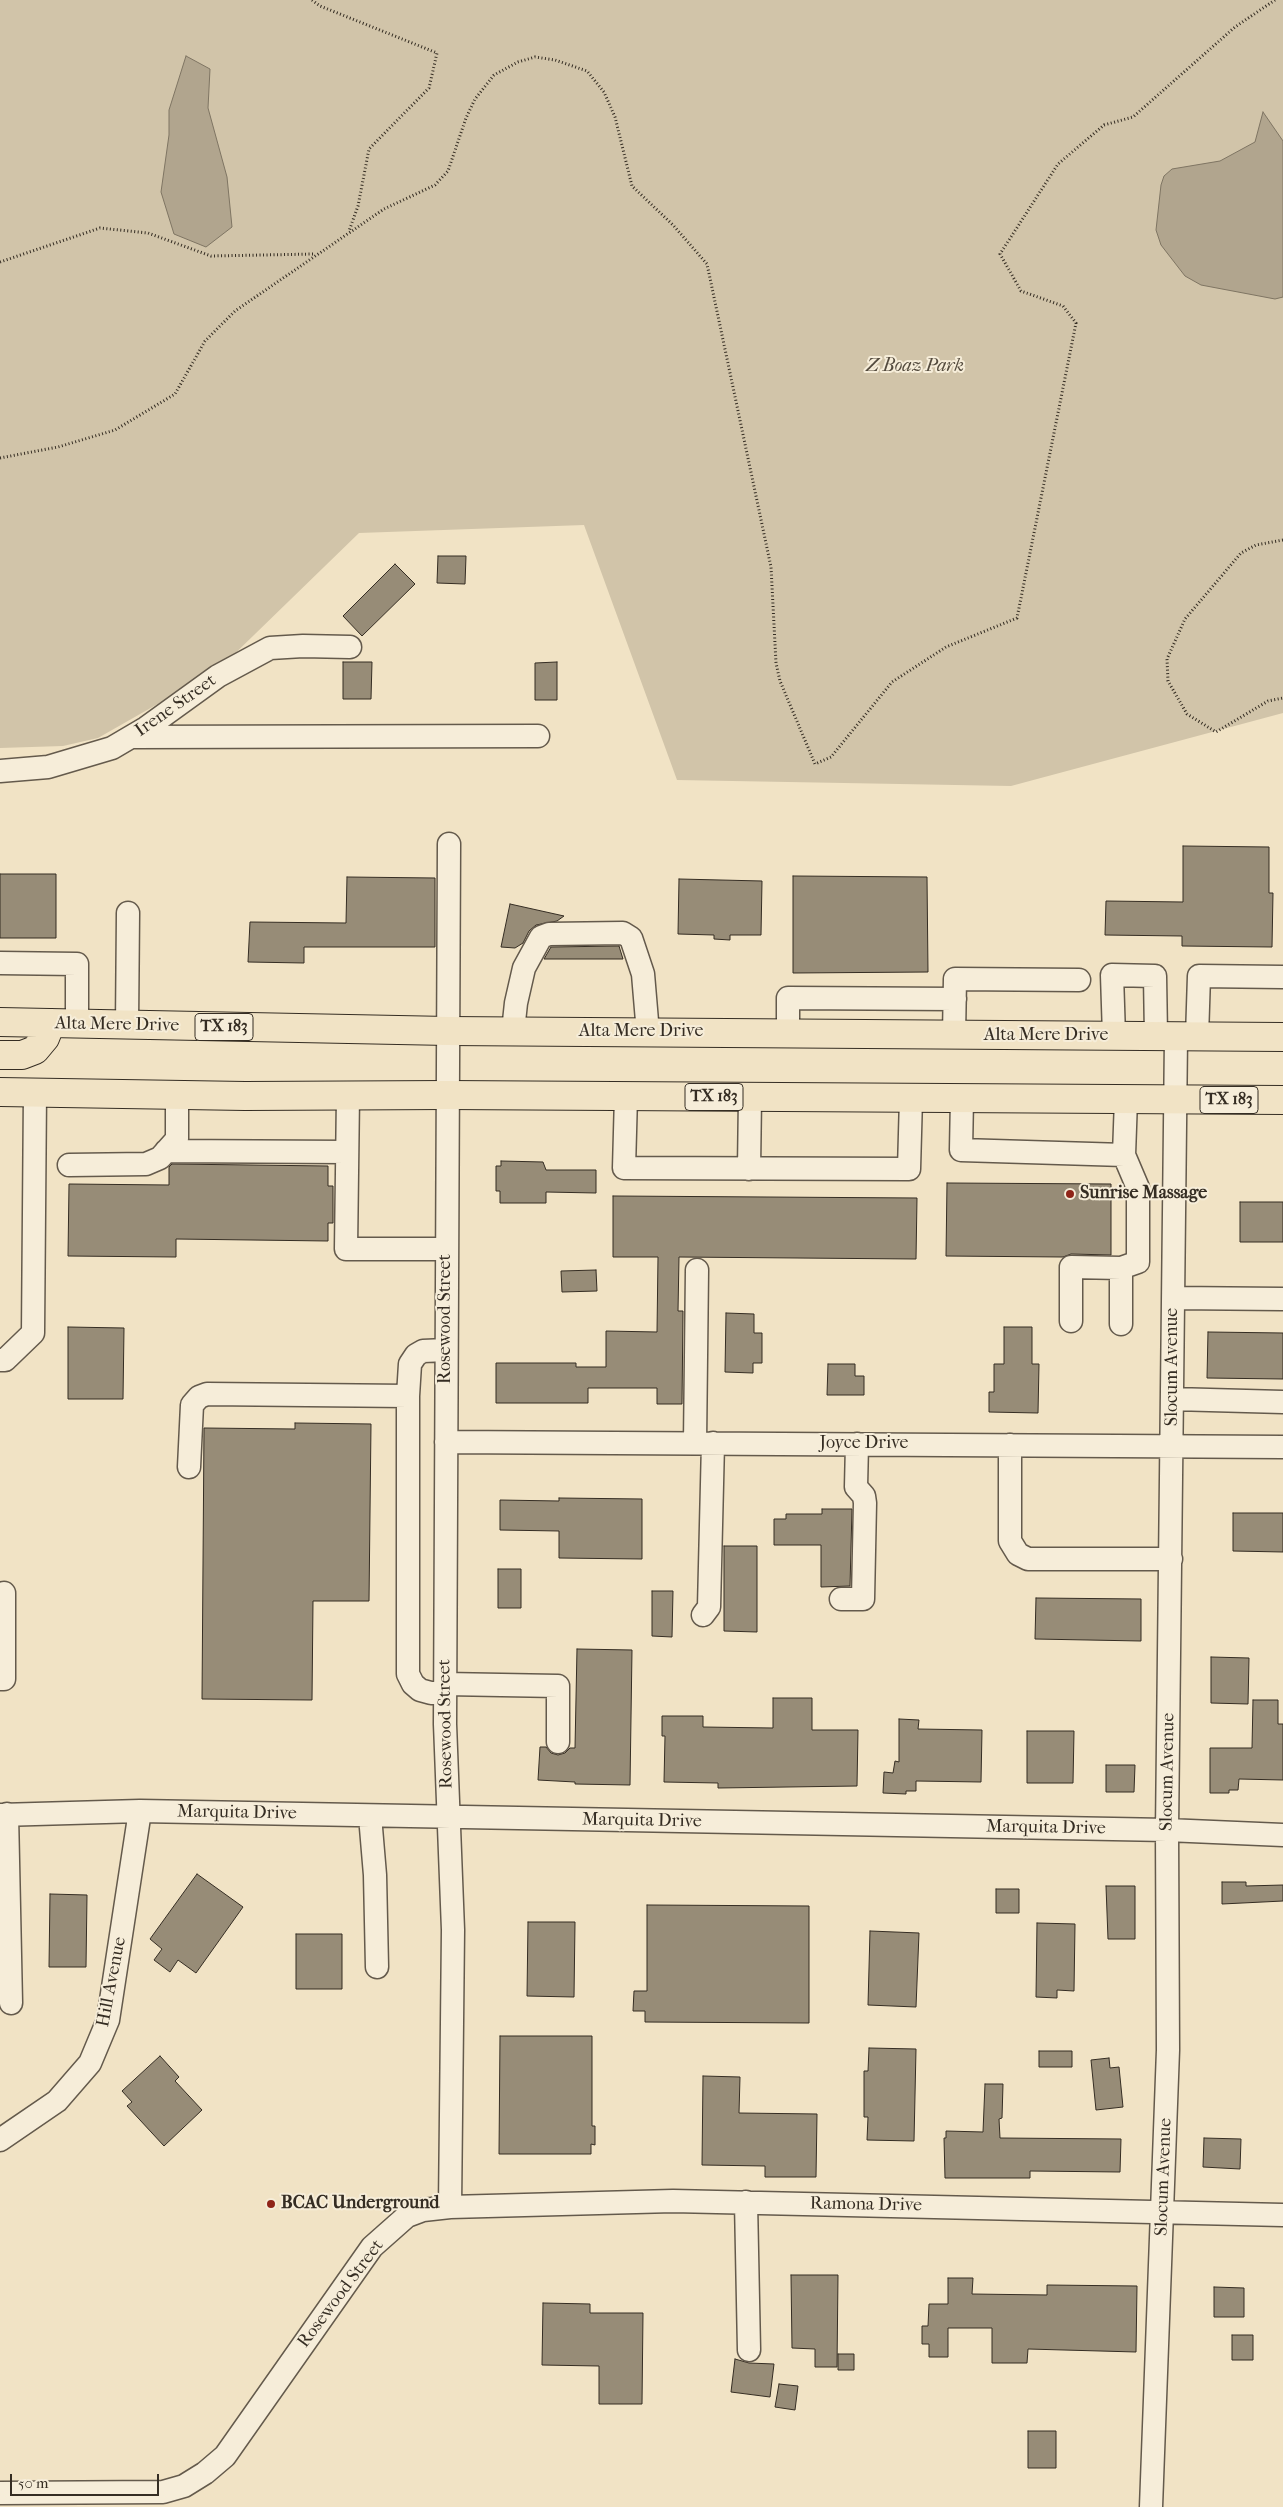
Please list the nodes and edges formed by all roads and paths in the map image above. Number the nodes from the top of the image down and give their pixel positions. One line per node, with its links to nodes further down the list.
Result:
1 (312, 0): 3 (path)
2 (1275, 0): 3 (path)
3 (349, 232): 4 (path)
4 (316, 254): 5 (path); 6 (path)
5 (0, 262)
6 (0, 458)
7 (1283, 540): 9 (path)
8 (350, 647): 11 (street, Irene Street)
9 (1283, 698)
10 (538, 736): 11 (street)
11 (132, 737): 12 (street, Irene Street)
12 (0, 771)
13 (449, 844): 22 (street, Rosewood Street)
14 (128, 913): 21 (street)
15 (0, 963): 20 (street)
16 (1283, 977): 28 (street)
17 (1079, 980): 18 (street)
18 (955, 1000): 25 (street); 26 (street)
19 (0, 1022): 20 (main road, Alta Mere Drive / TX 183)
20 (64, 1024): 21 (main road, Alta Mere Drive / TX 183); 30 (main road)
21 (127, 1025): 22 (main road, Alta Mere Drive / TX 183)
22 (448, 1031): 23 (main road, Alta Mere Drive / TX 183); 35 (street, Rosewood Street)
23 (513, 1031): 24 (main road, Alta Mere Drive / TX 183); 24 (street)
24 (648, 1032): 25 (main road, Alta Mere Drive / TX 183)
25 (788, 1034): 26 (main road, Alta Mere Drive / TX 183)
26 (954, 1035): 27 (main road, Alta Mere Drive / TX 183)
27 (1114, 1036): 28 (main road, Alta Mere Drive / TX 183); 28 (street)
28 (1176, 1037): 29 (main road, Alta Mere Drive / TX 183); 41 (street, Slocum Avenue)
29 (1283, 1037)
30 (0, 1055)
31 (0, 1092): 32 (main road, TX 183)
32 (35, 1092): 33 (main road, TX 183); 56 (street)
33 (177, 1095): 34 (main road, TX 183); 43 (street)
34 (348, 1095): 35 (main road, TX 183); 44 (street)
35 (448, 1095): 36 (main road, TX 183); 48 (street, Rosewood Street)
36 (626, 1096): 37 (main road, TX 183); 47 (street)
37 (750, 1097): 38 (main road, TX 183); 47 (street)
38 (911, 1098): 39 (main road, TX 183); 47 (street)
39 (962, 1098): 40 (main road, TX 183); 45 (street)
40 (1126, 1099): 41 (main road, TX 183); 45 (street)
41 (1175, 1100): 42 (main road, TX 183); 51 (street, Slocum Avenue)
42 (1283, 1100)
43 (166, 1151): 44 (street); 46 (street)
44 (348, 1152): 48 (street)
45 (1124, 1155): 49 (street)
46 (69, 1165)
47 (749, 1168)
48 (447, 1249): 55 (street, Rosewood Street)
49 (1121, 1268): 53 (street); 54 (street)
50 (697, 1270): 61 (street)
51 (1174, 1298): 52 (street); 58 (street, Slocum Avenue)
52 (1283, 1299)
53 (1070, 1321)
54 (1121, 1324)
55 (446, 1350): 57 (street); 60 (street, Rosewood Street)
56 (0, 1360)
57 (408, 1396): 66 (street); 72 (street)
58 (1173, 1399): 59 (street); 64 (street, Slocum Avenue)
59 (1283, 1402)
60 (446, 1442): 61 (street, Joyce Drive); 72 (street, Rosewood Street)
61 (704, 1443): 62 (street, Joyce Drive); 70 (street)
62 (857, 1444): 63 (street, Joyce Drive); 69 (street)
63 (1010, 1445): 64 (street, Joyce Drive); 67 (street)
64 (1172, 1446): 65 (street, Joyce Drive); 67 (street, Slocum Avenue)
65 (1283, 1447)
66 (189, 1466)
67 (1171, 1559): 78 (street, Slocum Avenue)
68 (4, 1593): 71 (street)
69 (842, 1599)
70 (703, 1615)
71 (0, 1679)
72 (445, 1688): 73 (street); 77 (street, Rosewood Street)
73 (558, 1742)
74 (140, 1811): 75 (street, Marquita Drive); 76 (street, Marquita Drive); 82 (street, Hill Avenue)
75 (4, 1814): 81 (street)
76 (370, 1816): 77 (street, Marquita Drive); 80 (street)
77 (448, 1817): 78 (street, Marquita Drive); 84 (street, Rosewood Street)
78 (1167, 1830): 79 (street, Marquita Drive); 85 (street, Slocum Avenue)
79 (1283, 1835)
80 (377, 1967)
81 (12, 2003)
82 (0, 2140)
83 (746, 2202): 84 (street, Ramona Drive); 85 (street, Ramona Drive); 87 (street)
84 (450, 2207): 88 (street, Rosewood Street)
85 (1164, 2212): 86 (street, Ramona Drive); 89 (street, Slocum Avenue)
86 (1283, 2215)
87 (749, 2350)
88 (0, 2493)
89 (1154, 2506)

